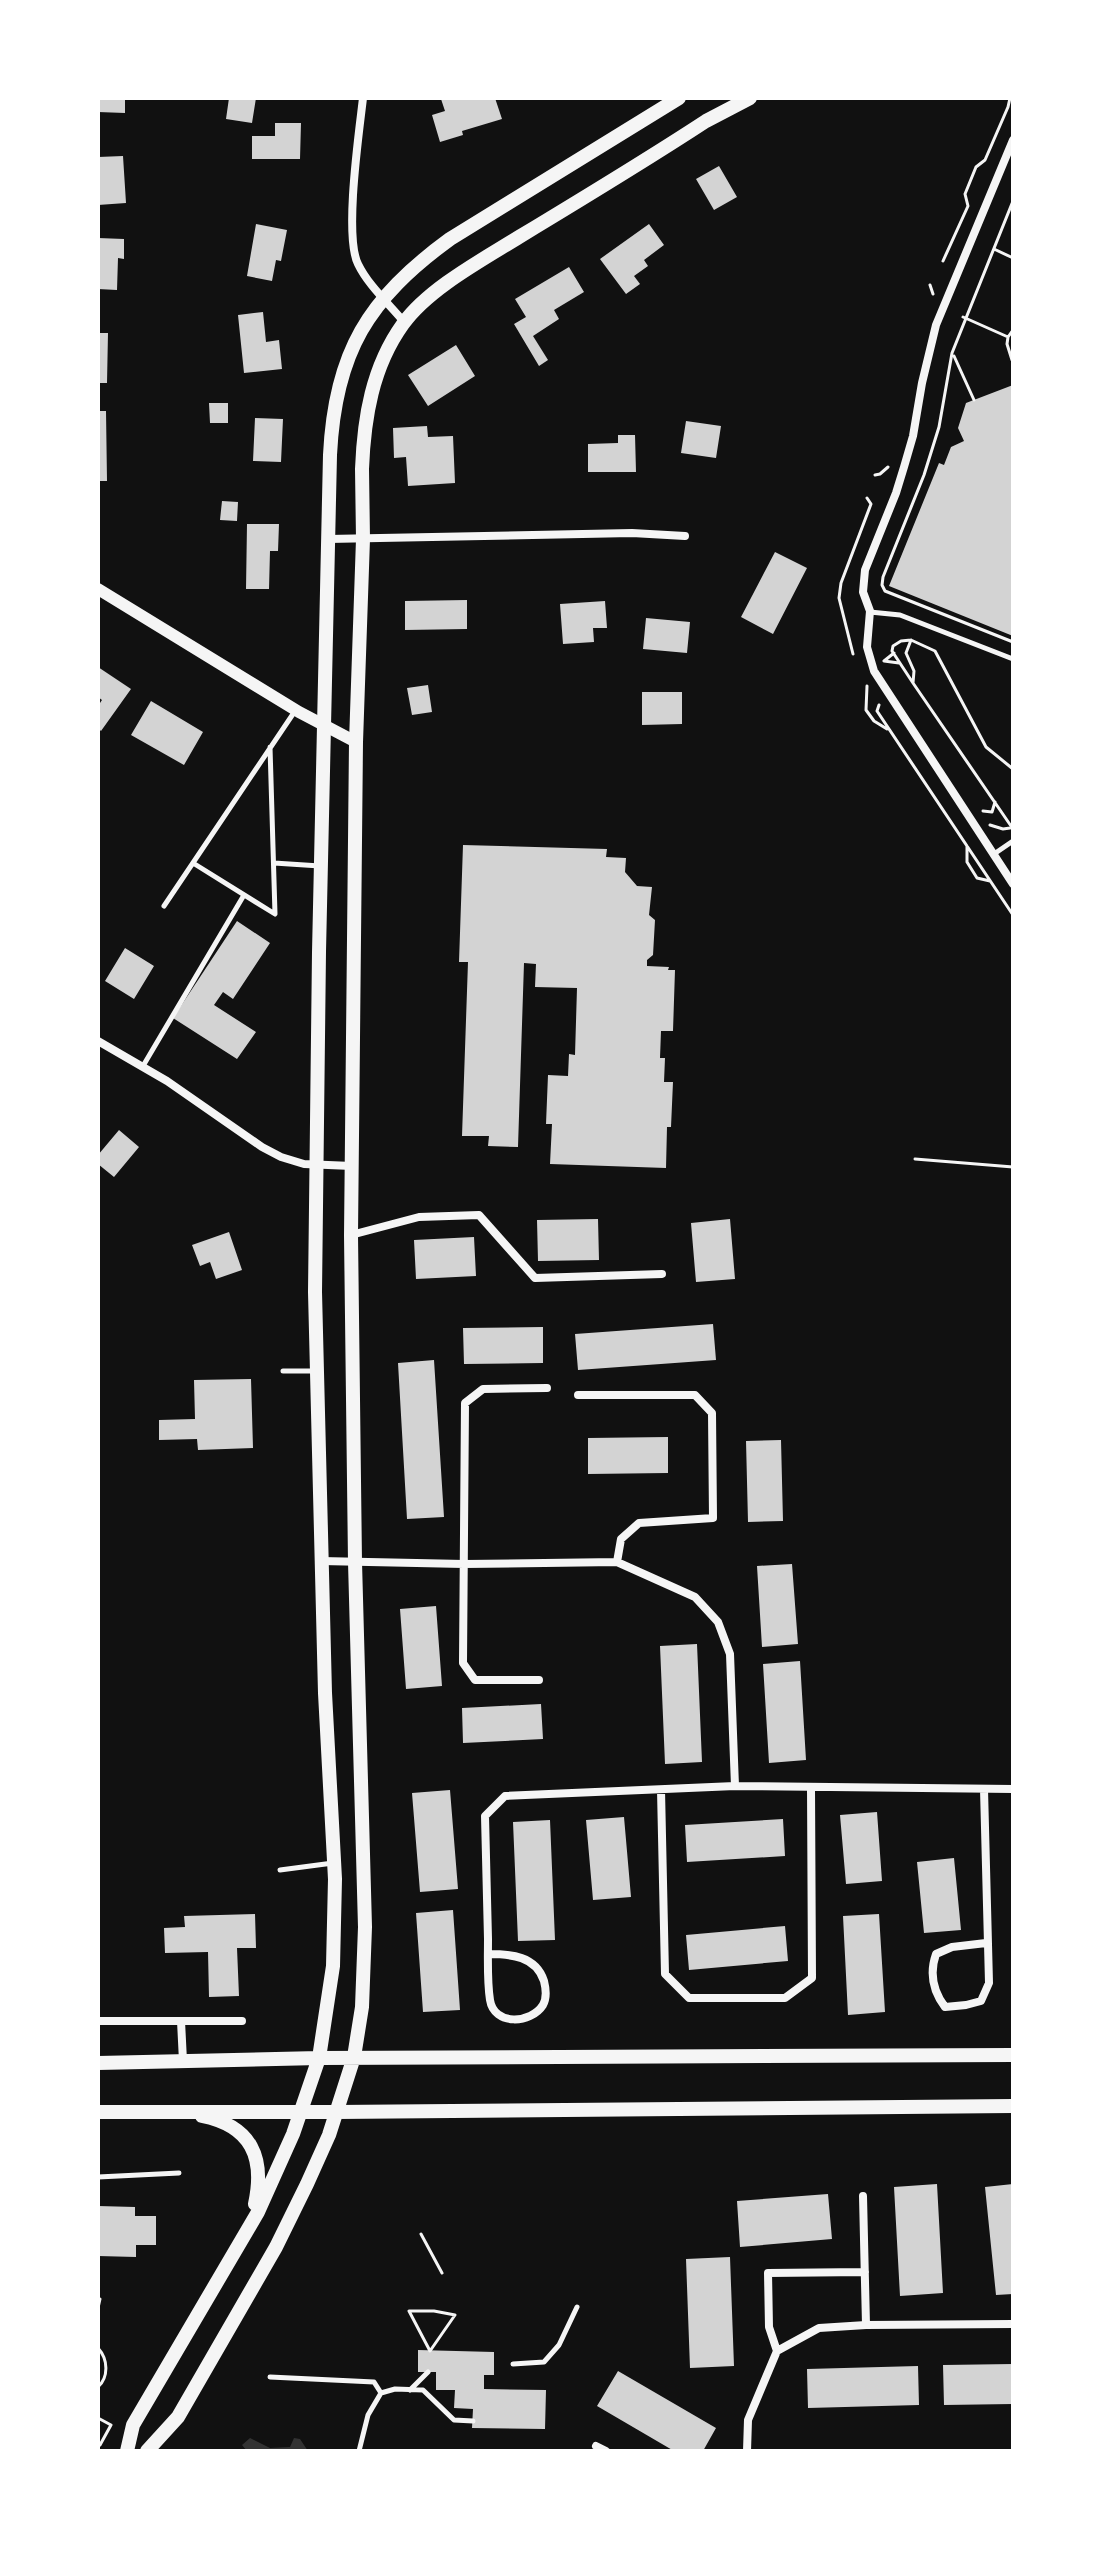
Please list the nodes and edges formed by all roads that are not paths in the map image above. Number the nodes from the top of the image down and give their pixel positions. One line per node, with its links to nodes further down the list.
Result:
1 (363, 98): 5 (street)
2 (679, 98): 5 (main road)
3 (750, 98): 6 (main road)
4 (1013, 140): 11 (street)
5 (383, 297): 6 (street); 8 (main road)
6 (404, 322): 9 (main road)
7 (685, 536): 9 (street)
8 (328, 539): 9 (street); 14 (main road)
9 (363, 539): 15 (main road)
10 (98, 589): 13 (street)
11 (870, 611): 12 (lane); 18 (street)
12 (1013, 659)
13 (295, 710): 14 (street); 16 (lane)
14 (323, 724): 15 (street); 21 (main road)
15 (356, 742): 28 (main road)
16 (270, 747): 19 (lane); 20 (lane)
17 (1013, 841): 18 (lane)
18 (994, 855): 22 (street)
19 (193, 863): 23 (lane); 24 (lane)
20 (274, 863): 21 (lane); 23 (lane)
21 (321, 867): 27 (main road)
22 (1013, 884)
23 (244, 895): 26 (lane)
24 (164, 906)
25 (98, 1041): 26 (street)
26 (142, 1067): 27 (street)
27 (315, 1165): 28 (street); 32 (main road)
28 (352, 1166): 29 (main road)
29 (351, 1235): 30 (street); 36 (main road)
30 (662, 1274)
31 (283, 1371): 32 (lane)
32 (317, 1371): 35 (main road)
33 (547, 1388): 38 (street)
34 (578, 1395): 37 (street)
35 (321, 1561): 36 (street); 45 (main road)
36 (355, 1562): 38 (street); 53 (main road)
37 (617, 1562): 38 (street); 40 (street)
38 (464, 1564): 39 (street)
39 (539, 1680)
40 (735, 1786): 41 (street); 44 (street)
41 (811, 1788): 42 (street); 44 (street)
42 (984, 1789): 43 (street); 47 (street)
43 (1013, 1789)
44 (661, 1790): 48 (street)
45 (334, 1863): 46 (lane); 54 (main road)
46 (280, 1870)
47 (986, 1943): 47 (street)
48 (488, 1954): 48 (street)
49 (98, 2021): 50 (street)
50 (181, 2021): 51 (street); 55 (street)
51 (242, 2021)
52 (1013, 2055): 53 (main road)
53 (354, 2057): 54 (main road); 61 (main road)
54 (319, 2058): 55 (main road); 60 (main road)
55 (183, 2061): 56 (main road)
56 (98, 2063)
57 (1013, 2106): 61 (main road)
58 (98, 2112): 59 (main road)
59 (182, 2112): 60 (main road); 65 (main road)
60 (301, 2112): 61 (main road); 65 (main road)
61 (337, 2112): 79 (main road)
62 (179, 2173): 63 (lane)
63 (98, 2177)
64 (863, 2196): 66 (street)
65 (248, 2229): 78 (main road)
66 (865, 2272): 69 (street); 70 (street)
67 (577, 2307): 71 (lane)
68 (1013, 2324): 69 (street)
69 (866, 2325): 70 (street)
70 (777, 2351): 82 (street)
71 (513, 2364)
72 (428, 2372): 74 (lane)
73 (270, 2377): 75 (lane)
74 (410, 2390): 75 (lane); 76 (lane)
75 (381, 2393): 80 (lane)
76 (473, 2421)
77 (596, 2446): 81 (street)
78 (127, 2451)
79 (147, 2451)
80 (359, 2451)
81 (606, 2451)
82 (747, 2451)

